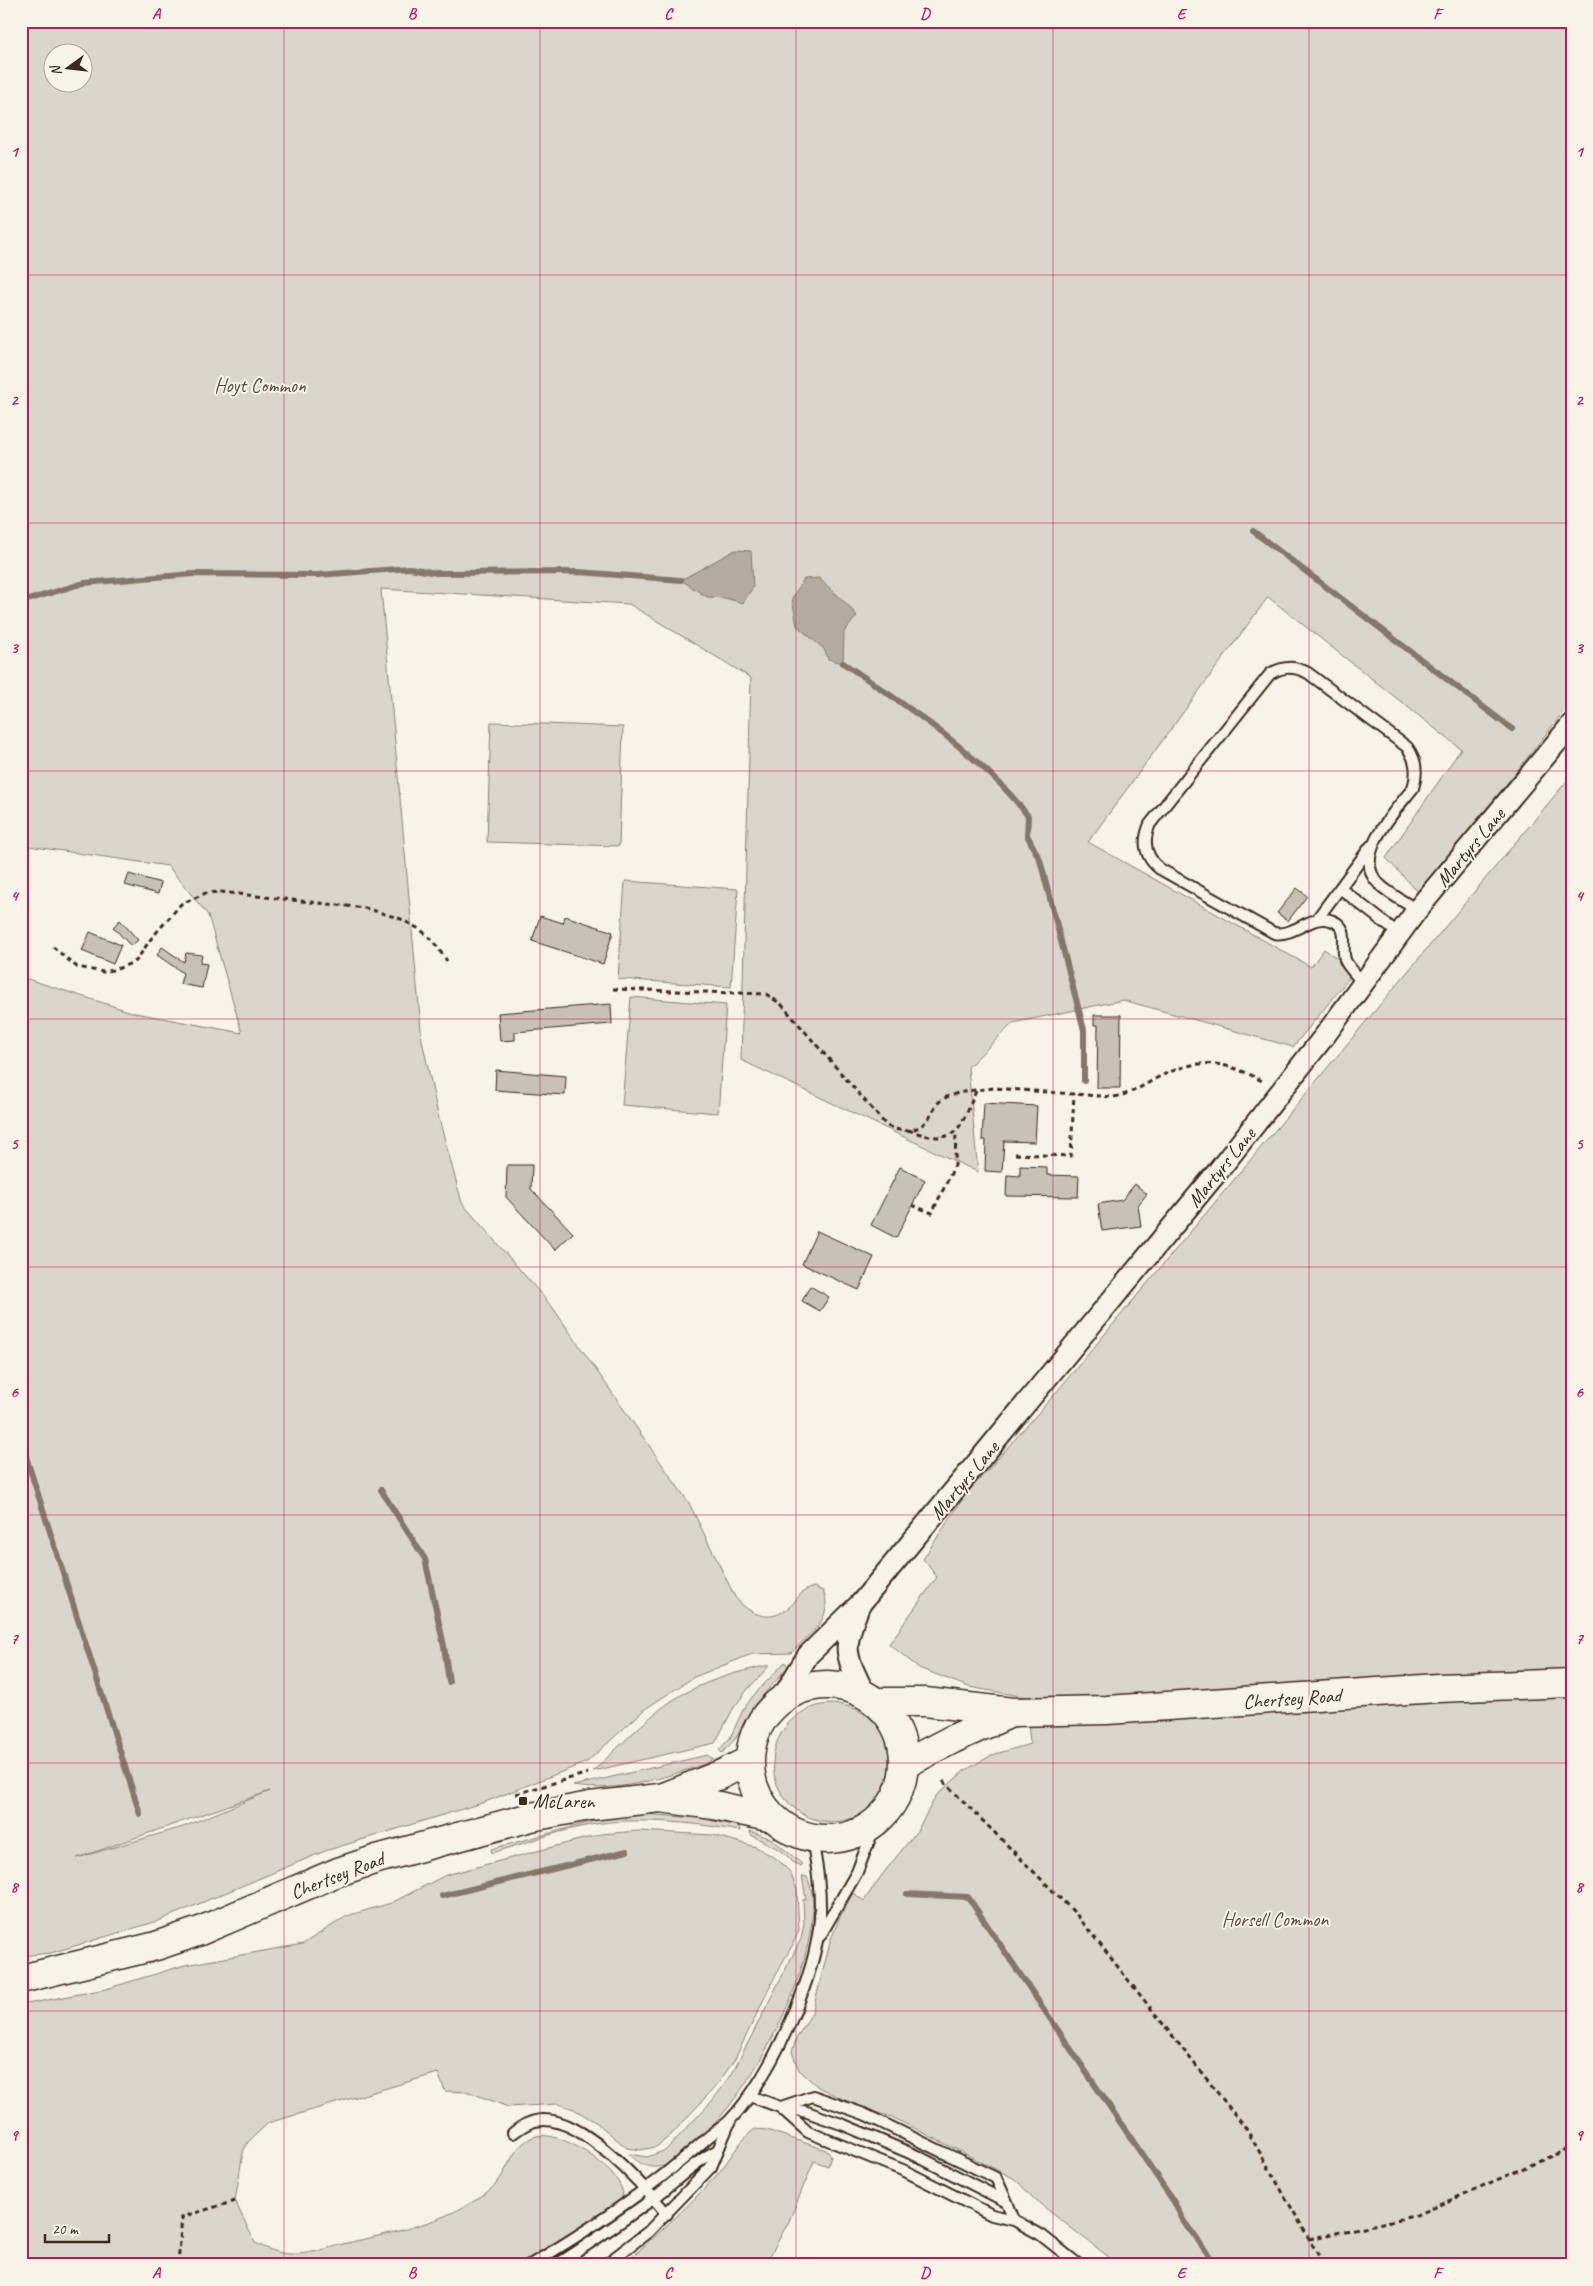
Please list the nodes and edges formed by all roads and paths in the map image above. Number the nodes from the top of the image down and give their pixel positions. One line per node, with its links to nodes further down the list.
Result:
1 (1572, 724): 4 (street, Martyrs Lane)
2 (1373, 844): 3 (lane); 4 (lane); 5 (lane)
3 (1340, 888): 5 (lane); 6 (lane)
4 (1417, 910): 6 (street, Martyrs Lane)
5 (1317, 919): 9 (lane)
6 (1399, 934): 9 (street, Martyrs Lane)
7 (53, 947): 8 (path)
8 (447, 961)
9 (1363, 983): 12 (street, Martyrs Lane)
10 (613, 989): 14 (path)
11 (976, 1090): 13 (path); 14 (path); 15 (path)
12 (1280, 1092): 13 (path); 18 (street, Martyrs Lane)
13 (1074, 1094): 16 (path)
14 (908, 1130): 15 (path)
15 (956, 1132): 17 (path)
16 (1015, 1154)
17 (912, 1205)
18 (861, 1603): 20 (street, Martyrs Lane); 21 (street, Martyrs Lane)
19 (1572, 1683): 22 (main road, Chertsey Road)
20 (782, 1698): 21 (main road); 23 (main road)
21 (871, 1698): 22 (main road, Chertsey Road); 24 (main road)
22 (1013, 1712): 24 (main road, Chertsey Road)
23 (750, 1760): 26 (main road, Chertsey Road); 27 (main road)
24 (905, 1764): 28 (main road)
25 (943, 1781): 46 (path)
26 (660, 1798): 27 (main road, Chertsey Road); 31 (main road, Chertsey Road)
27 (773, 1818): 29 (main road)
28 (876, 1823): 29 (main road); 30 (lane)
29 (812, 1839): 30 (lane)
30 (817, 1940): 32 (lane)
31 (21, 1979)
32 (750, 2096): 33 (lane); 34 (lane)
33 (780, 2107): 38 (lane); 42 (lane); 43 (lane)
34 (731, 2120): 37 (lane); 39 (lane)
35 (512, 2133): 39 (lane)
36 (1572, 2147): 46 (path)
37 (718, 2150): 40 (lane); 44 (lane)
38 (972, 2183): 42 (lane); 43 (lane)
39 (647, 2189): 40 (lane); 48 (lane)
40 (654, 2198): 44 (lane); 49 (lane)
41 (235, 2201): 47 (path)
42 (964, 2201): 45 (lane)
43 (1007, 2202): 45 (lane)
44 (667, 2214): 50 (lane)
45 (1014, 2220): 51 (lane)
46 (1309, 2239): 52 (path)
47 (178, 2265)
48 (530, 2265)
49 (556, 2265)
50 (605, 2265)
51 (1079, 2265)
52 (1324, 2265)

